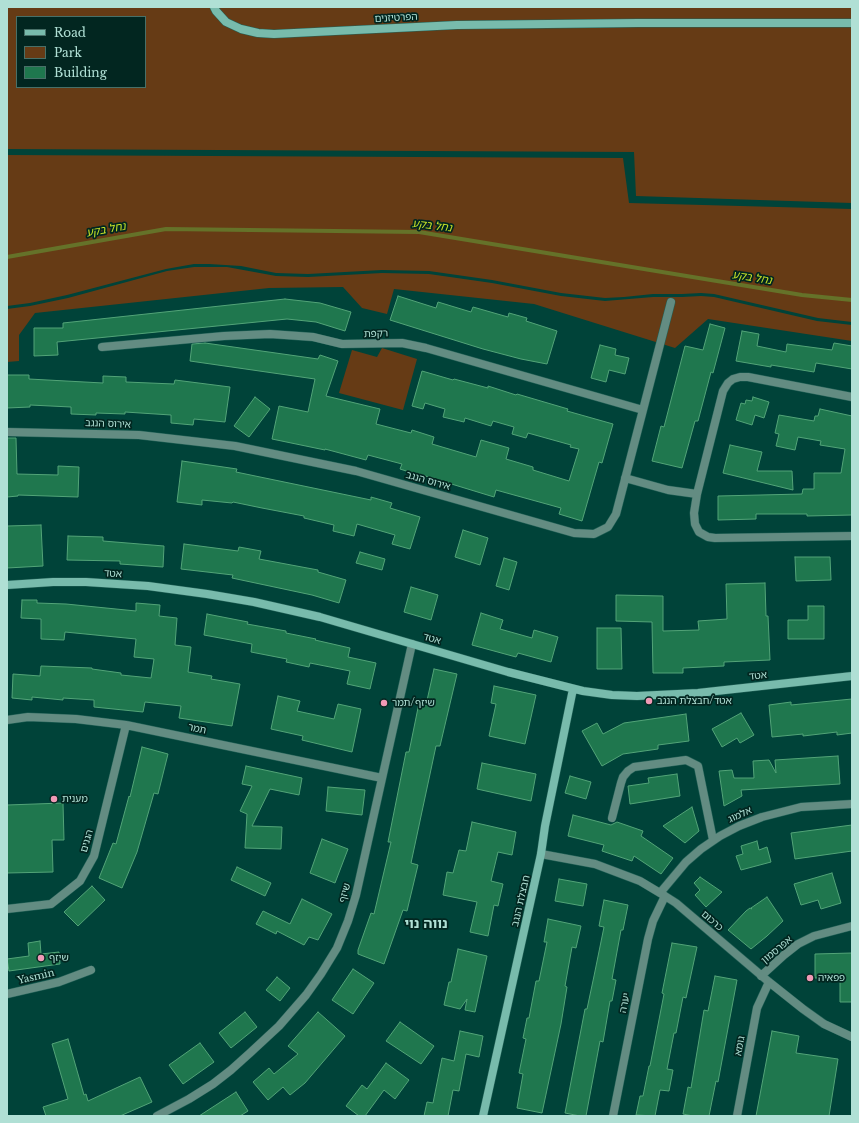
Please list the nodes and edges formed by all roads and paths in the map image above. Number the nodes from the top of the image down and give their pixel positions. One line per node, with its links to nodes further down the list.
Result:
1 (214, 7): 2 (street, הפרטיזנים)
2 (852, 23)
3 (671, 302): 6 (street, אירוס הנגב)
4 (102, 347): 6 (street, רקפת)
5 (852, 397): 9 (street)
6 (643, 410): 8 (street, אירוס הנגב)
7 (7, 432): 8 (street, אירוס הנגב)
8 (625, 478): 9 (street)
9 (697, 494): 10 (street)
10 (852, 536)
11 (7, 585): 12 (street, אטד)
12 (412, 644): 14 (street, אטד); 17 (street, שיזף)
13 (852, 676): 14 (street, אטד)
14 (573, 688): 21 (street, חבצלת הנגב)
15 (7, 720): 16 (street, תמר)
16 (126, 724): 17 (street, תמר); 23 (street, הגנים)
17 (382, 778): 30 (street, שיזף)
18 (852, 804): 20 (street, אלמוג)
19 (612, 818): 20 (street)
20 (714, 840): 22 (street, אלמוג)
21 (541, 854): 22 (street, כרכום); 31 (street, חבצלת הנגב)
22 (662, 894): 26 (street, כרכום); 32 (street, יערה)
23 (7, 909)
24 (852, 926): 26 (street, אפרסמון)
25 (92, 970): 28 (street, Yasmin)
26 (761, 976): 27 (street, כרכום)
27 (768, 982): 29 (street, כרכום); 33 (street, גומא)
28 (7, 994)
29 (852, 1037)
30 (157, 1116)
31 (483, 1116)
32 (613, 1116)
33 (736, 1116)

